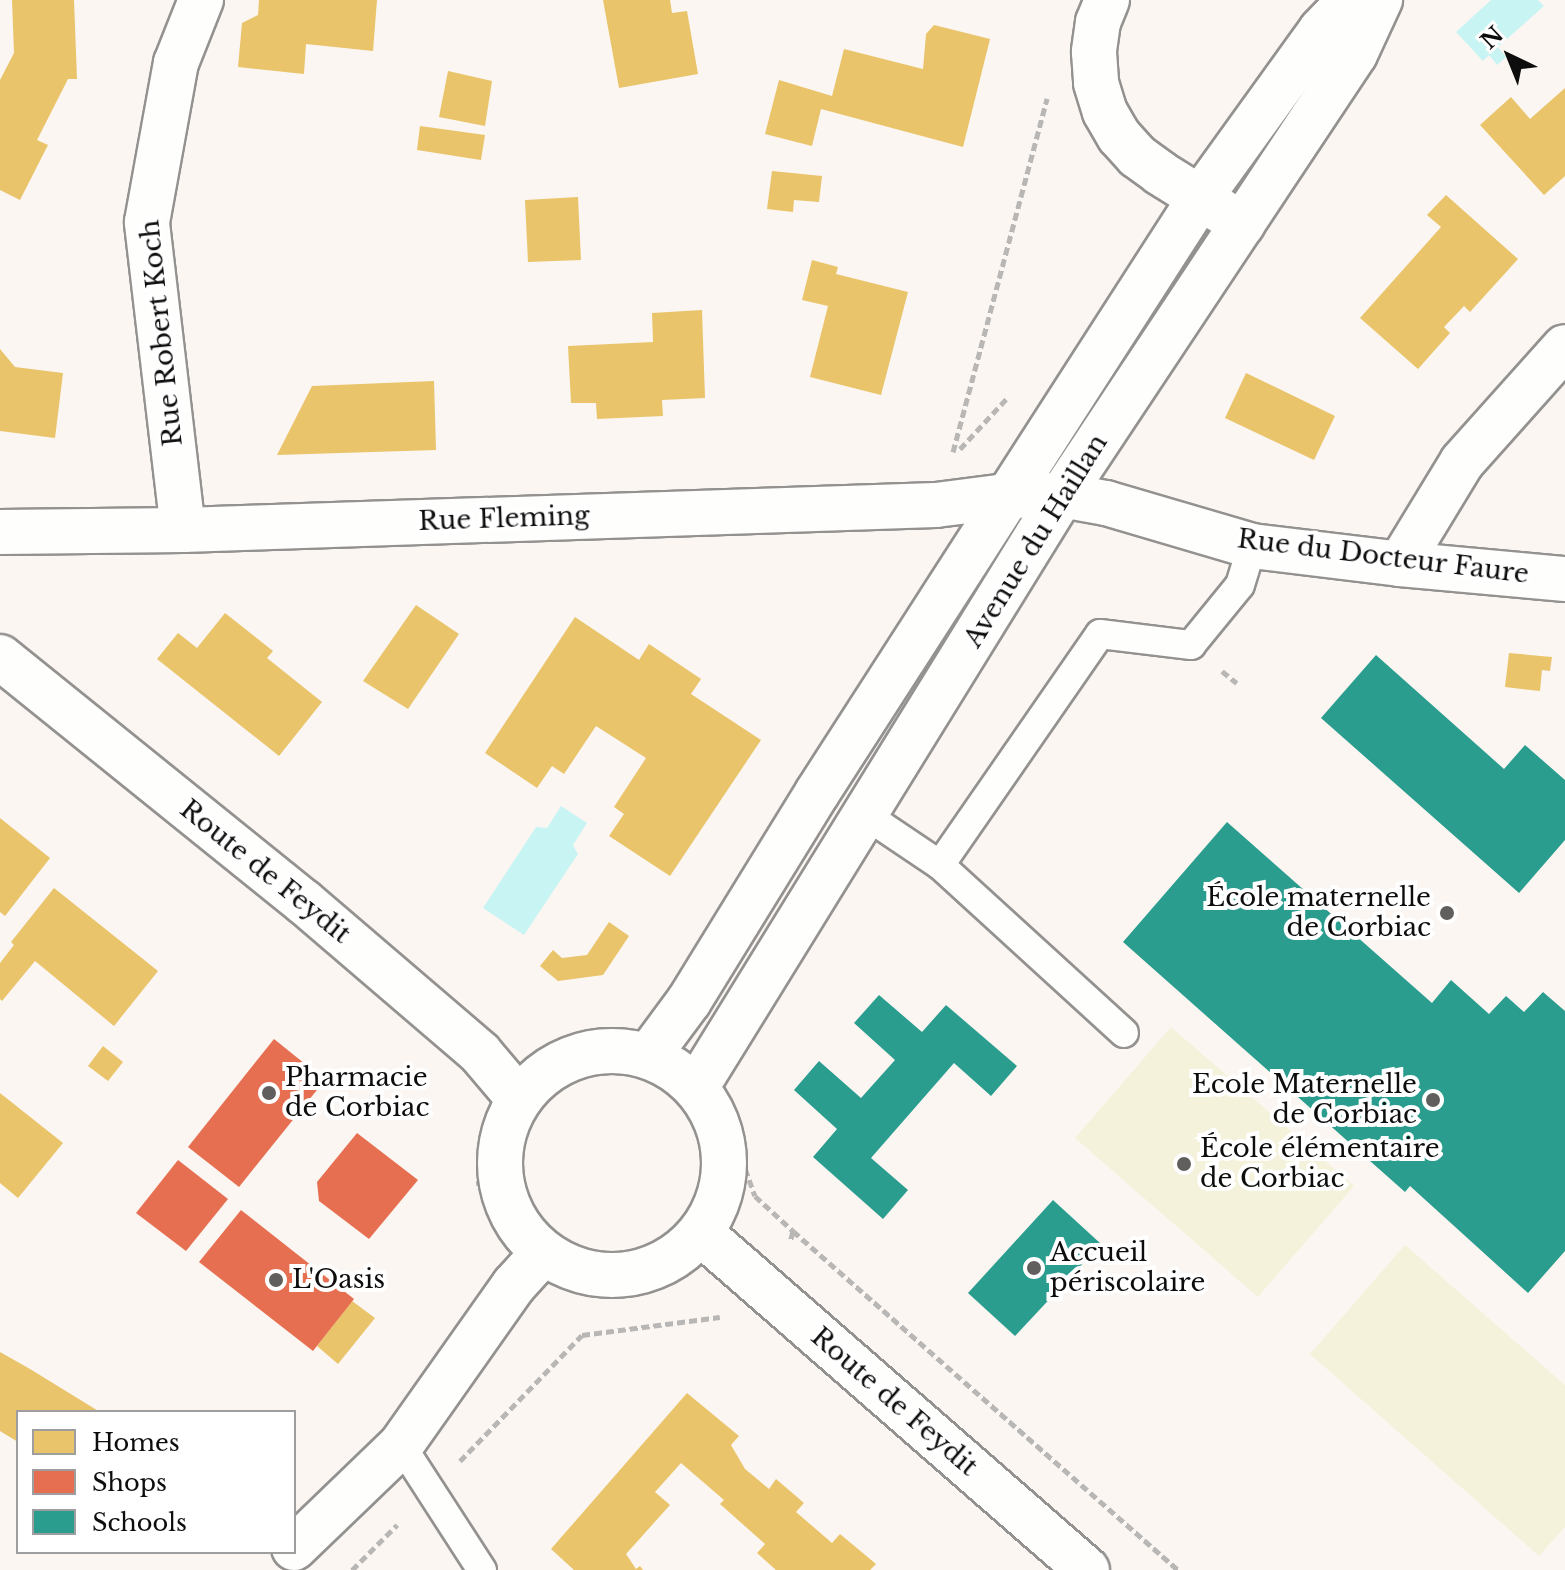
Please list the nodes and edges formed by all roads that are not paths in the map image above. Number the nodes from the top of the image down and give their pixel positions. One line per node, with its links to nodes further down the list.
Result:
1 (201, 0): 10 (street, Rue Robert Koch)
2 (1107, 0): 5 (street)
3 (1350, 0): 5 (street, Avenue du Haillan)
4 (1380, 0): 6 (street, Avenue du Haillan)
5 (1200, 198): 6 (street); 9 (street, Avenue du Haillan)
6 (1242, 224): 8 (street, Avenue du Haillan)
7 (1565, 347): 13 (street)
8 (1062, 495): 9 (street, Rue du Docteur Faure); 12 (street, Rue du Docteur Faure); 16 (street, Avenue du Haillan)
9 (1007, 496): 10 (street, Rue Fleming); 19 (street, Avenue du Haillan)
10 (183, 530): 11 (street, Rue Fleming)
11 (0, 532)
12 (1252, 546): 13 (street, Rue du Docteur Faure); 17 (lane)
13 (1400, 564): 14 (street, Rue du Docteur Faure)
14 (1565, 579)
15 (0, 657): 21 (street, Route de Feydit)
16 (864, 814): 17 (lane); 20 (street, Avenue du Haillan)
17 (940, 865): 18 (lane)
18 (1124, 1033)
19 (649, 1055): 20 (street); 21 (street)
20 (697, 1086): 22 (street)
21 (519, 1099): 23 (street)
22 (702, 1234): 23 (street); 29 (street, Route de Feydit)
23 (543, 1253): 24 (street)
24 (401, 1445): 25 (street); 28 (lane)
25 (296, 1546)
26 (288, 1554): 27 (street)
27 (271, 1570)
28 (482, 1570)
29 (1087, 1570)

